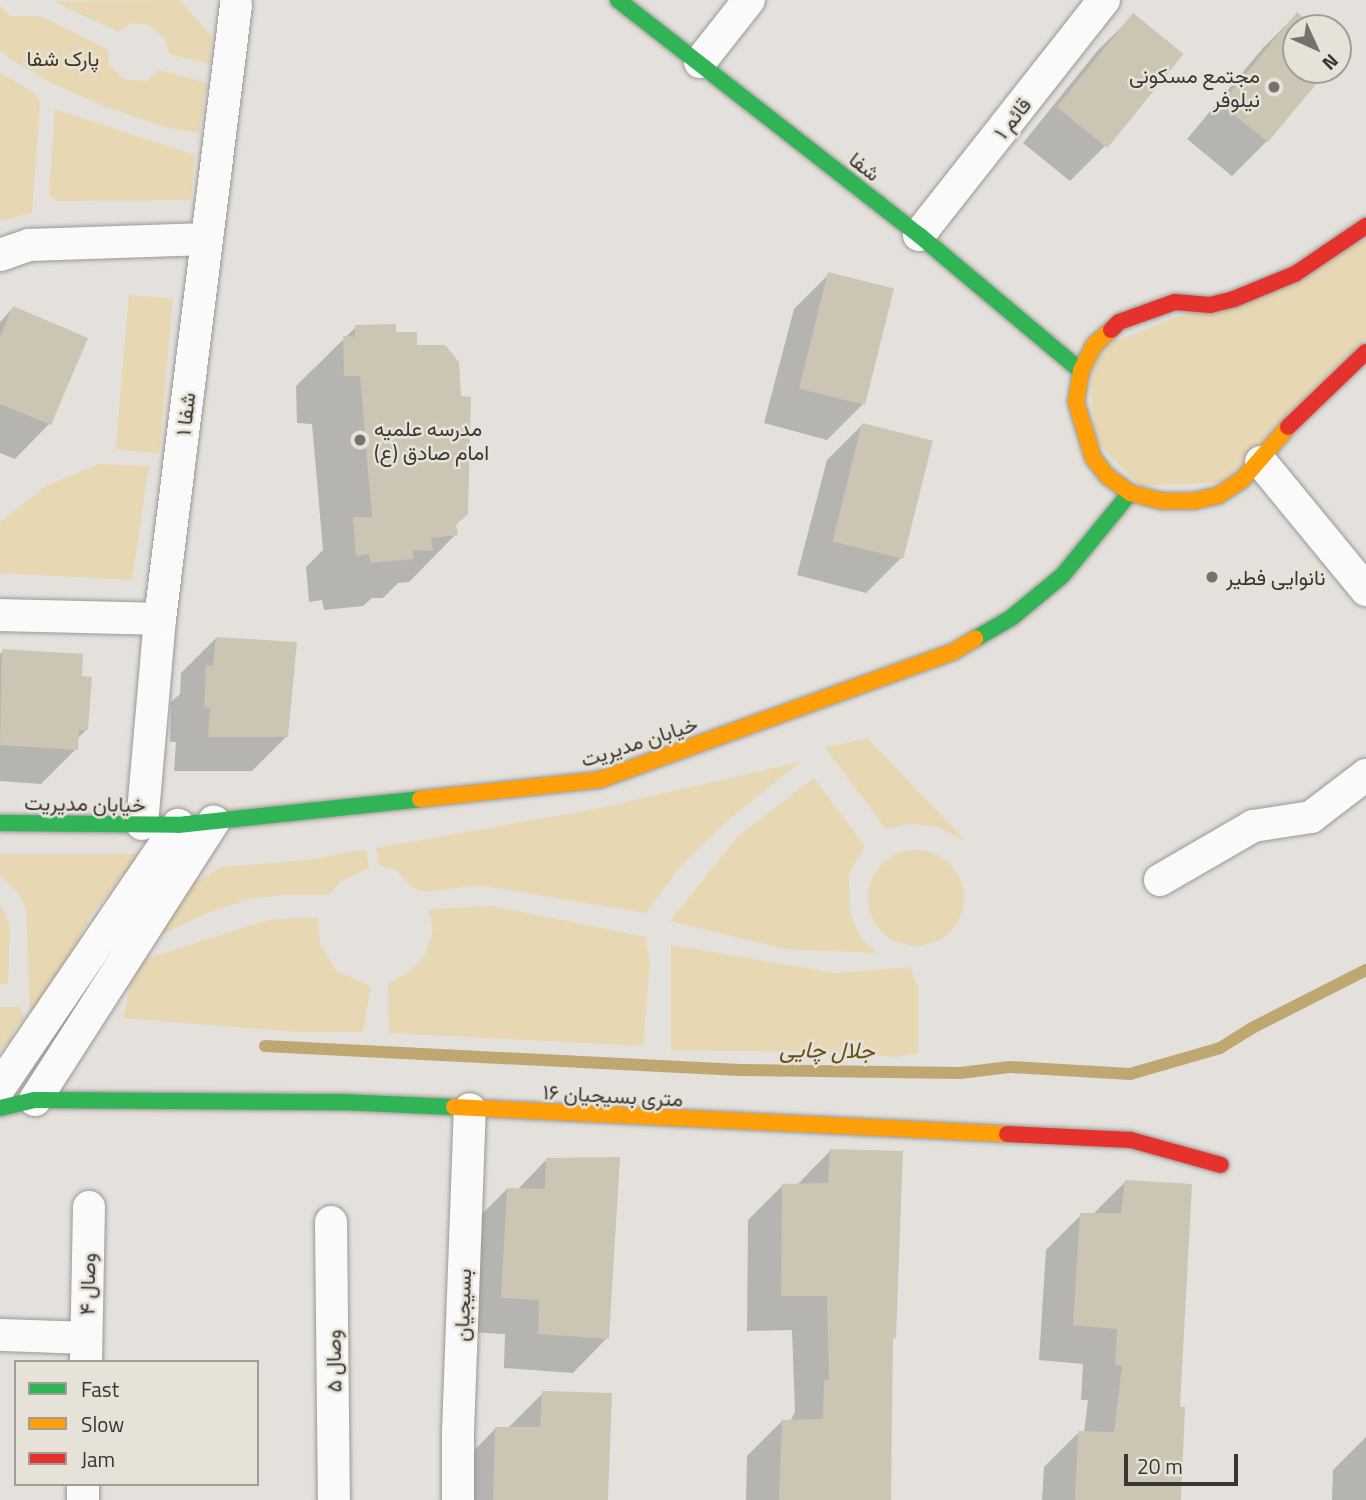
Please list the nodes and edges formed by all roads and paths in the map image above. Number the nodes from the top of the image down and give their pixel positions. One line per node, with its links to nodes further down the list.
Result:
1 (618, 0): 5 (street, شفا)
2 (749, 0): 5 (street)
3 (1104, 0): 7 (street, قائم ۱)
4 (236, 5): 8 (street, شفا ۱)
5 (700, 62): 7 (street, شفا)
6 (1366, 226): 11 (street)
7 (919, 235): 11 (street, شفا)
8 (207, 239): 9 (street); 16 (street, شفا ۱)
9 (0, 256)
10 (1366, 352): 12 (street)
11 (1081, 372): 13 (street)
12 (1261, 462): 13 (street); 14 (street)
13 (1130, 493): 18 (street, خیابان مدیریت)
14 (1366, 590)
15 (0, 615): 16 (street)
16 (160, 619): 20 (street, شفا ۱)
17 (1366, 775): 22 (street)
18 (214, 821): 21 (street, خیابان مدیریت); 24 (street)
19 (0, 823): 20 (street, خیابان مدیریت)
20 (142, 824): 21 (street, خیابان مدیریت)
21 (177, 825): 23 (street)
22 (1160, 880)
23 (0, 1087)
24 (35, 1100): 25 (street, ۱۶ متری بسیجیان); 26 (street, ۱۶ متری بسیجیان)
25 (0, 1108)
26 (470, 1109): 27 (street, ۱۶ متری بسیجیان); 33 (street, بسیجیان)
27 (1221, 1165)
28 (89, 1207): 31 (street, وصال ۴)
29 (331, 1222): 32 (street, وصال ۵)
30 (0, 1335): 31 (street)
31 (86, 1350)
32 (334, 1500)
33 (458, 1500)

